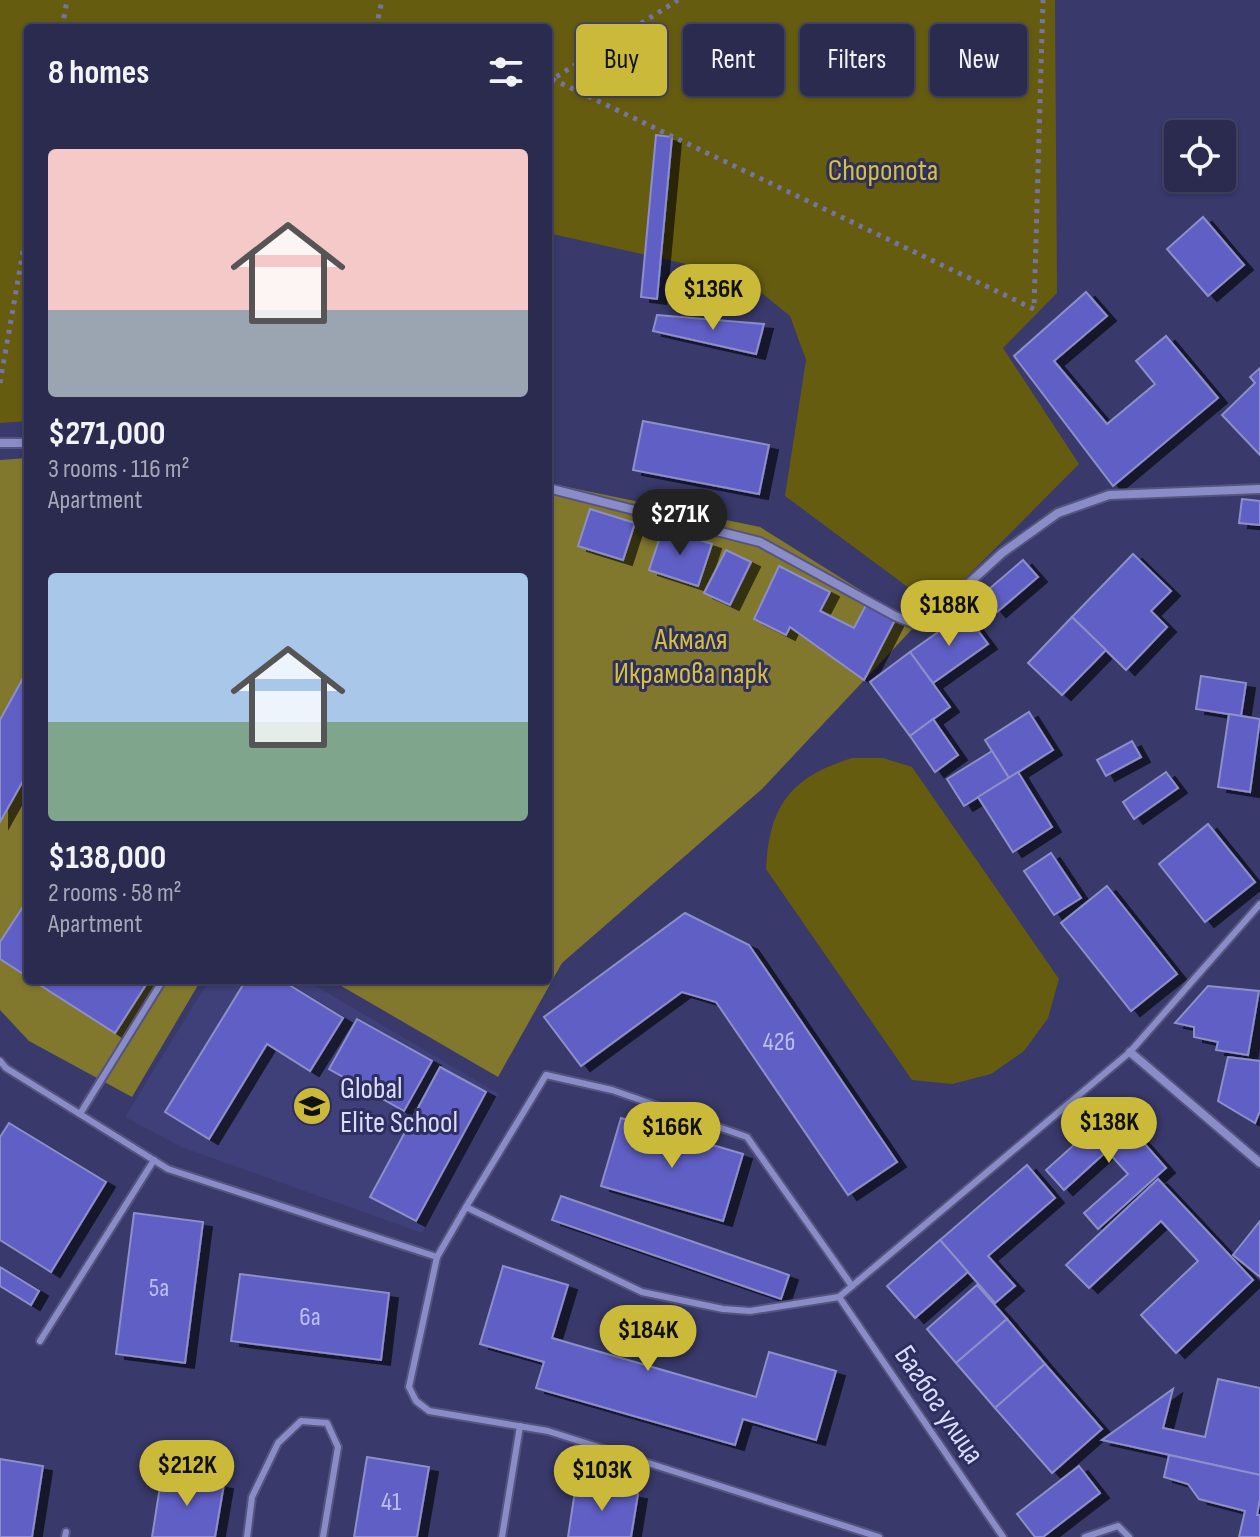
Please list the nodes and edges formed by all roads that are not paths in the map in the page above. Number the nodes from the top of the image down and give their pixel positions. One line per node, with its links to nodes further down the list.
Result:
1 (0, 443): 2 (street)
2 (24, 443)
3 (552, 489): 4 (street)
4 (1260, 489)
5 (1260, 904): 7 (lane)
6 (161, 984): 9 (lane)
7 (1130, 1052): 11 (street); 14 (lane)
8 (0, 1061): 9 (lane)
9 (80, 1114): 10 (lane)
10 (154, 1160): 13 (lane); 16 (lane)
11 (1260, 1163)
12 (466, 1207): 13 (lane); 14 (lane); 15 (lane)
13 (437, 1257): 17 (lane)
14 (852, 1286): 15 (lane)
15 (839, 1297): 23 (lane, Багбог улица)
16 (40, 1341)
17 (520, 1426): 18 (lane); 21 (lane)
18 (860, 1534): 22 (lane)
19 (247, 1537): 20 (lane)
20 (323, 1537)
21 (502, 1537)
22 (879, 1537)
23 (1003, 1537)
24 (1085, 1537): 25 (lane)
25 (1129, 1537)

